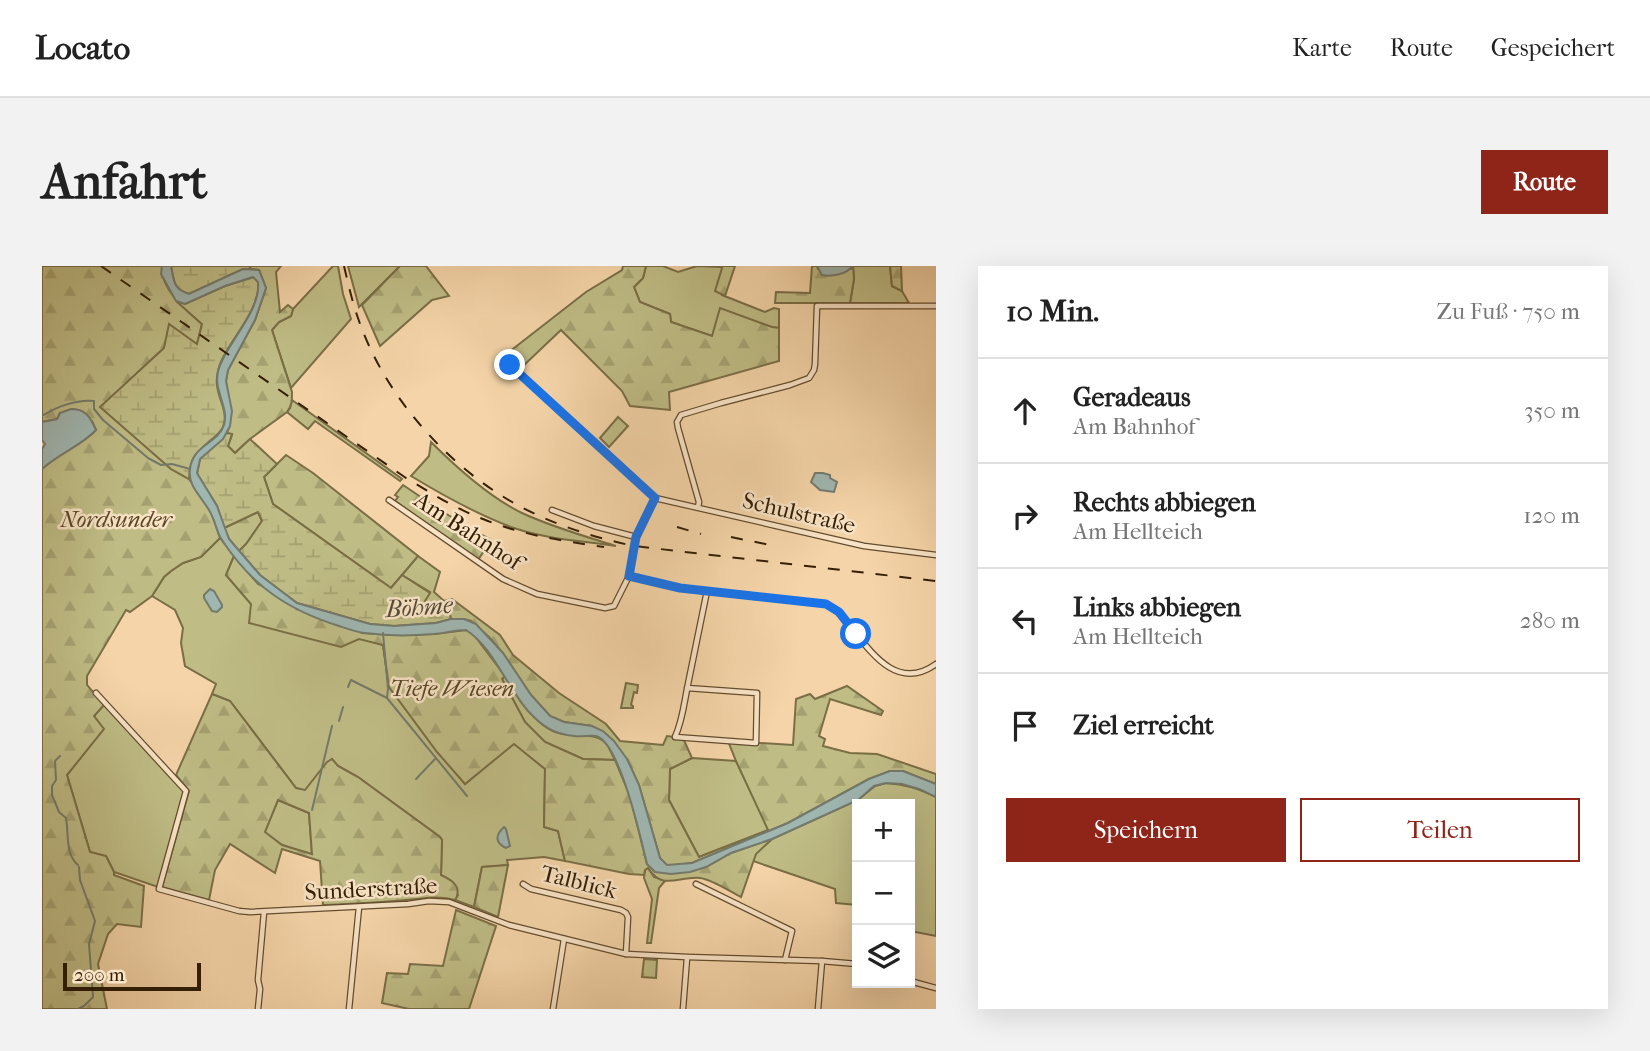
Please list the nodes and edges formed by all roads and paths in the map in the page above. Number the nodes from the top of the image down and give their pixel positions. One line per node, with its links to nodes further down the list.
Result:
1 (936, 306): 5 (street)
2 (507, 362): 3 (street)
3 (655, 498): 5 (street, Schulstraße); 7 (street)
4 (389, 500): 9 (street, Am Bahnhof)
5 (698, 508): 8 (street, Schulstraße)
6 (552, 510): 7 (street)
7 (636, 537): 9 (street)
8 (936, 555)
9 (629, 576): 10 (street)
10 (707, 591): 11 (street); 12 (street)
11 (936, 664)
12 (687, 688): 12 (street)
13 (96, 693): 17 (street, Sunderstraße)
14 (523, 884): 19 (street, Talblick)
15 (696, 884): 21 (street)
16 (359, 906): 17 (street, Sunderstraße); 18 (street, Sunderstraße); 27 (street)
17 (264, 912): 26 (street)
18 (564, 939): 19 (street, Sunderstraße); 28 (street)
19 (626, 954): 20 (street, Sunderstraße)
20 (687, 957): 21 (street, Sunderstraße); 29 (street)
21 (785, 960): 22 (street, Sunderstraße)
22 (822, 961): 23 (street, Sunderstraße); 30 (street)
23 (852, 964)
24 (915, 982): 25 (street)
25 (936, 988)
26 (258, 1009)
27 (349, 1009)
28 (552, 1009)
29 (683, 1009)
30 (818, 1009)

